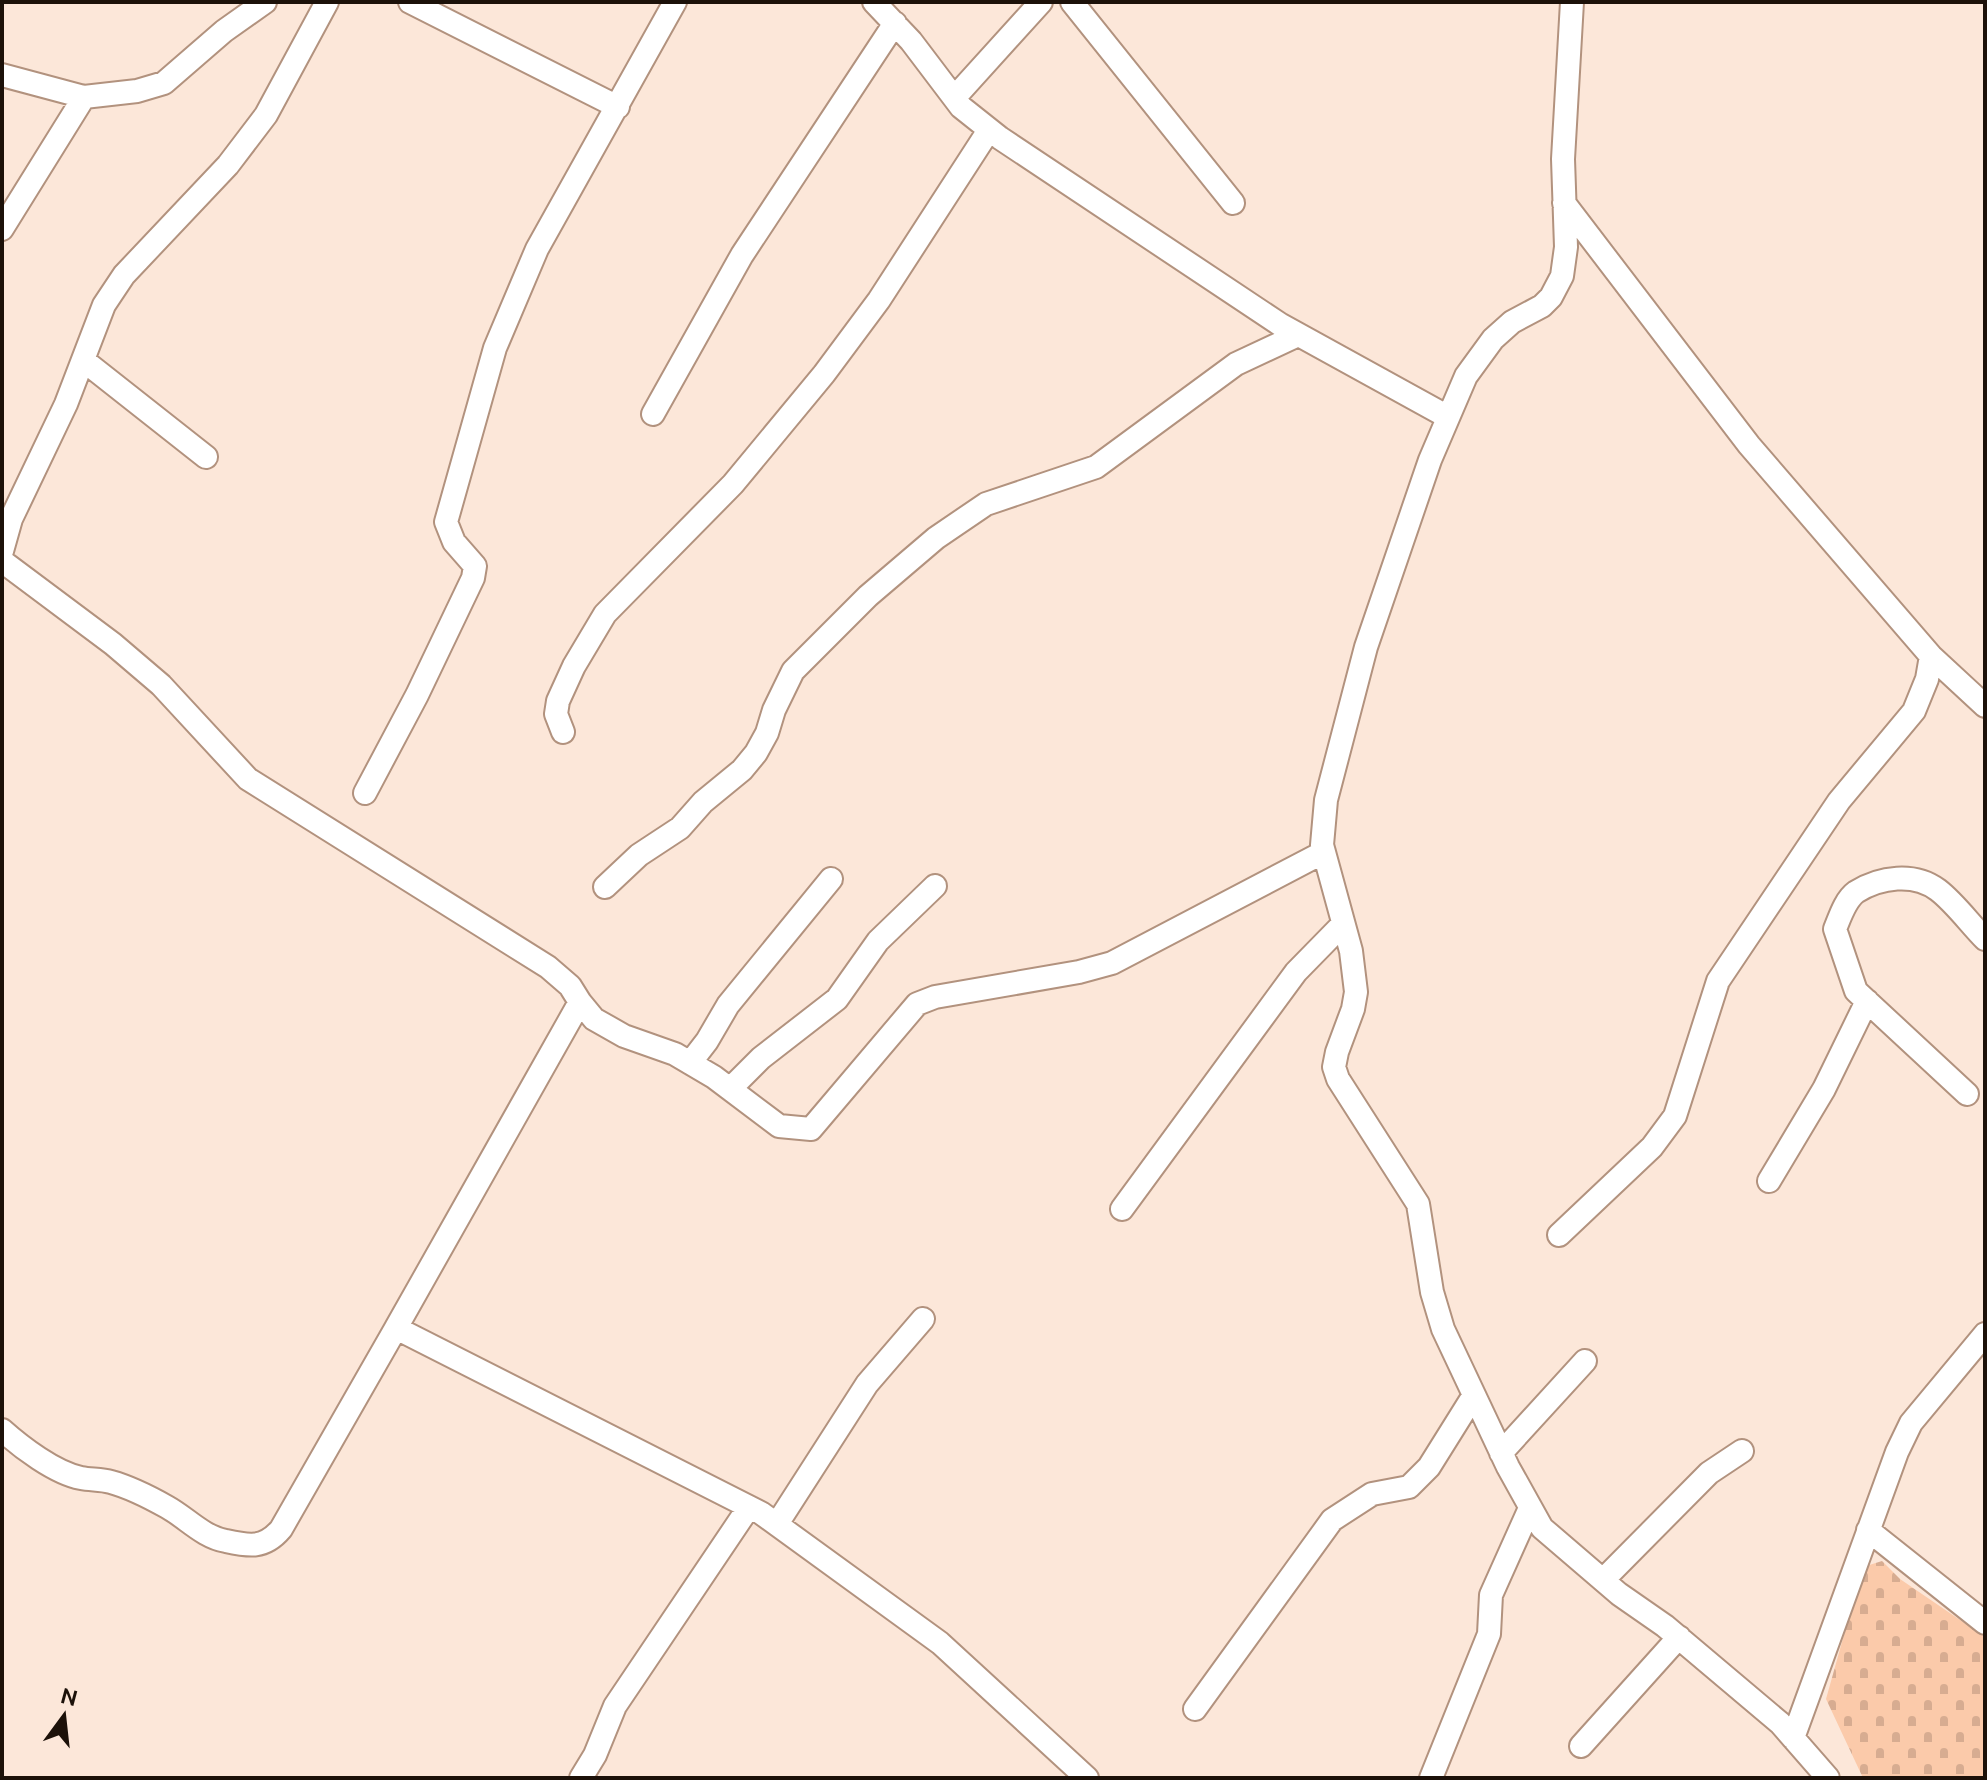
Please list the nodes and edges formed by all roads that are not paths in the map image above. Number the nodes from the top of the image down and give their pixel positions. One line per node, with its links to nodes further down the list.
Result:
1 (265, 2): 11 (street)
2 (327, 2): 19 (street)
3 (410, 2): 13 (street)
4 (675, 2): 13 (street)
5 (874, 2): 9 (street)
6 (1041, 2): 12 (street)
7 (1072, 2): 15 (street)
8 (1572, 2): 16 (street)
9 (895, 23): 12 (street); 20 (street)
10 (2, 75): 11 (street)
11 (84, 97): 17 (street)
12 (955, 97): 14 (street)
13 (618, 107): 29 (street)
14 (989, 130): 18 (street); 28 (street)
15 (1233, 203)
16 (1564, 203): 21 (street); 26 (street)
17 (2, 229)
18 (1298, 335): 21 (street); 33 (street)
19 (83, 360): 22 (street); 23 (street)
20 (653, 414)
21 (1448, 417): 30 (street)
22 (206, 457)
23 (6, 518): 24 (street)
24 (2, 551)
25 (2, 561): 37 (street)
26 (1931, 656): 27 (street); 43 (street)
27 (1985, 706)
28 (563, 732)
29 (365, 793)
30 (1324, 852): 34 (street); 39 (street)
31 (831, 879): 38 (street)
32 (935, 886): 39 (street)
33 (605, 887)
34 (1343, 924): 42 (street); 48 (street)
35 (1985, 939): 36 (street)
36 (1867, 1001): 40 (street); 41 (street)
37 (580, 1002): 38 (street); 45 (street)
38 (690, 1063): 39 (street)
39 (730, 1089)
40 (1967, 1094)
41 (1769, 1181)
42 (1122, 1209)
43 (1559, 1235)
44 (923, 1319): 54 (street)
45 (396, 1328): 49 (street); 52 (street)
46 (1985, 1334): 55 (street)
47 (1585, 1361): 51 (street)
48 (1474, 1395): 51 (street); 59 (street)
49 (2, 1430)
50 (1742, 1451): 56 (street)
51 (1501, 1453): 53 (street)
52 (749, 1507): 54 (street); 62 (street)
53 (1530, 1508): 56 (street); 64 (street)
54 (777, 1524): 63 (street)
55 (1868, 1530): 57 (street); 60 (street)
56 (1603, 1580): 58 (street)
57 (1985, 1623)
58 (1679, 1637): 60 (street); 61 (street)
59 (1195, 1709)
60 (1793, 1738): 65 (street)
61 (1581, 1746)
62 (581, 1778)
63 (1087, 1778)
64 (1431, 1778)
65 (1828, 1778)

